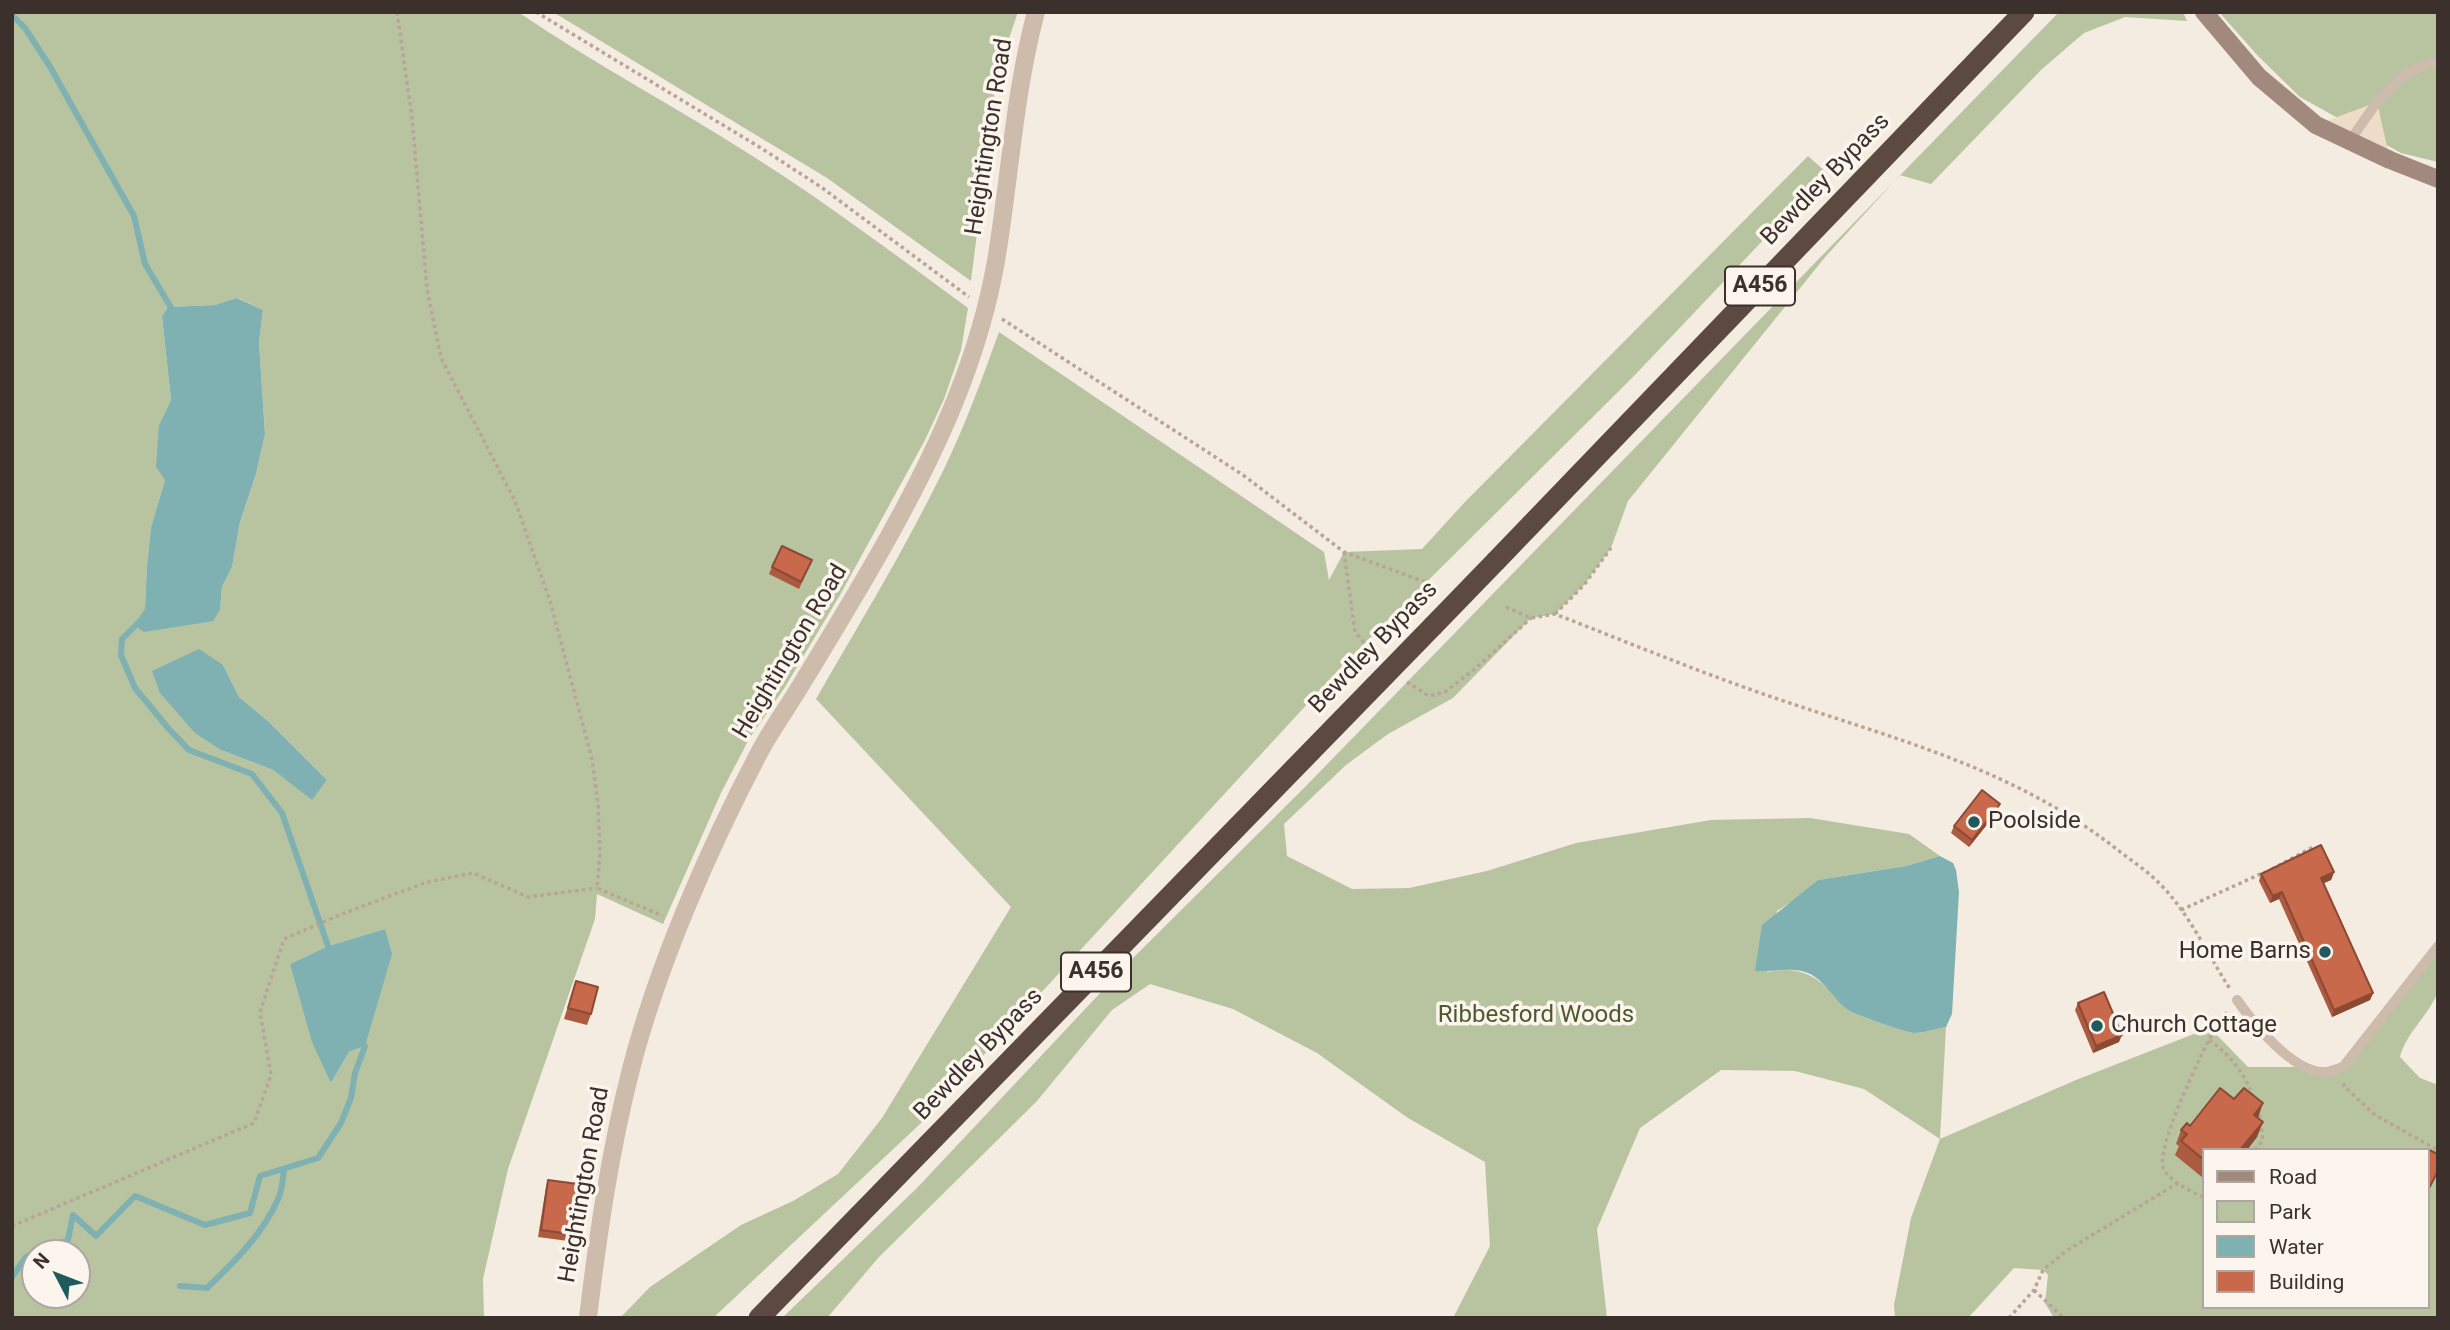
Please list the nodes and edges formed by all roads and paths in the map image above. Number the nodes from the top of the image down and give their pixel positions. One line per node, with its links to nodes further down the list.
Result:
1 (397, 12): 18 (path)
2 (536, 12): 9 (path)
3 (1036, 12): 9 (street, Heightington Road)
4 (2024, 12): 16 (highway, Bewdley Bypass / A456, bridge)
5 (2204, 12): 7 (main road)
6 (2438, 61): 7 (lane)
7 (2349, 142): 8 (main road)
8 (2438, 179)
9 (985, 308): 11 (path); 20 (street, Heightington Road)
10 (1611, 548): 14 (path)
11 (1344, 552): 12 (path); 16 (path)
12 (1428, 583)
13 (1506, 607): 15 (path)
14 (1555, 614): 15 (path); 19 (path)
15 (1531, 618): 16 (path)
16 (1390, 670): 32 (highway, Bewdley Bypass / A456)
17 (2313, 847): 19 (path)
18 (597, 888): 20 (path); 29 (path)
19 (2181, 910): 22 (path)
20 (681, 924): 31 (street, Heightington Road)
21 (2438, 946): 24 (lane)
22 (2237, 1000): 23 (path); 24 (lane)
23 (2209, 1040): 25 (path); 27 (path)
24 (2343, 1067): 26 (path)
25 (2257, 1148)
26 (2438, 1150)
27 (2178, 1183): 28 (path); 30 (path)
28 (2202, 1196)
29 (12, 1226)
30 (2034, 1290): 33 (path); 34 (path)
31 (588, 1318)
32 (759, 1318)
33 (2009, 1318)
34 (2064, 1318)

